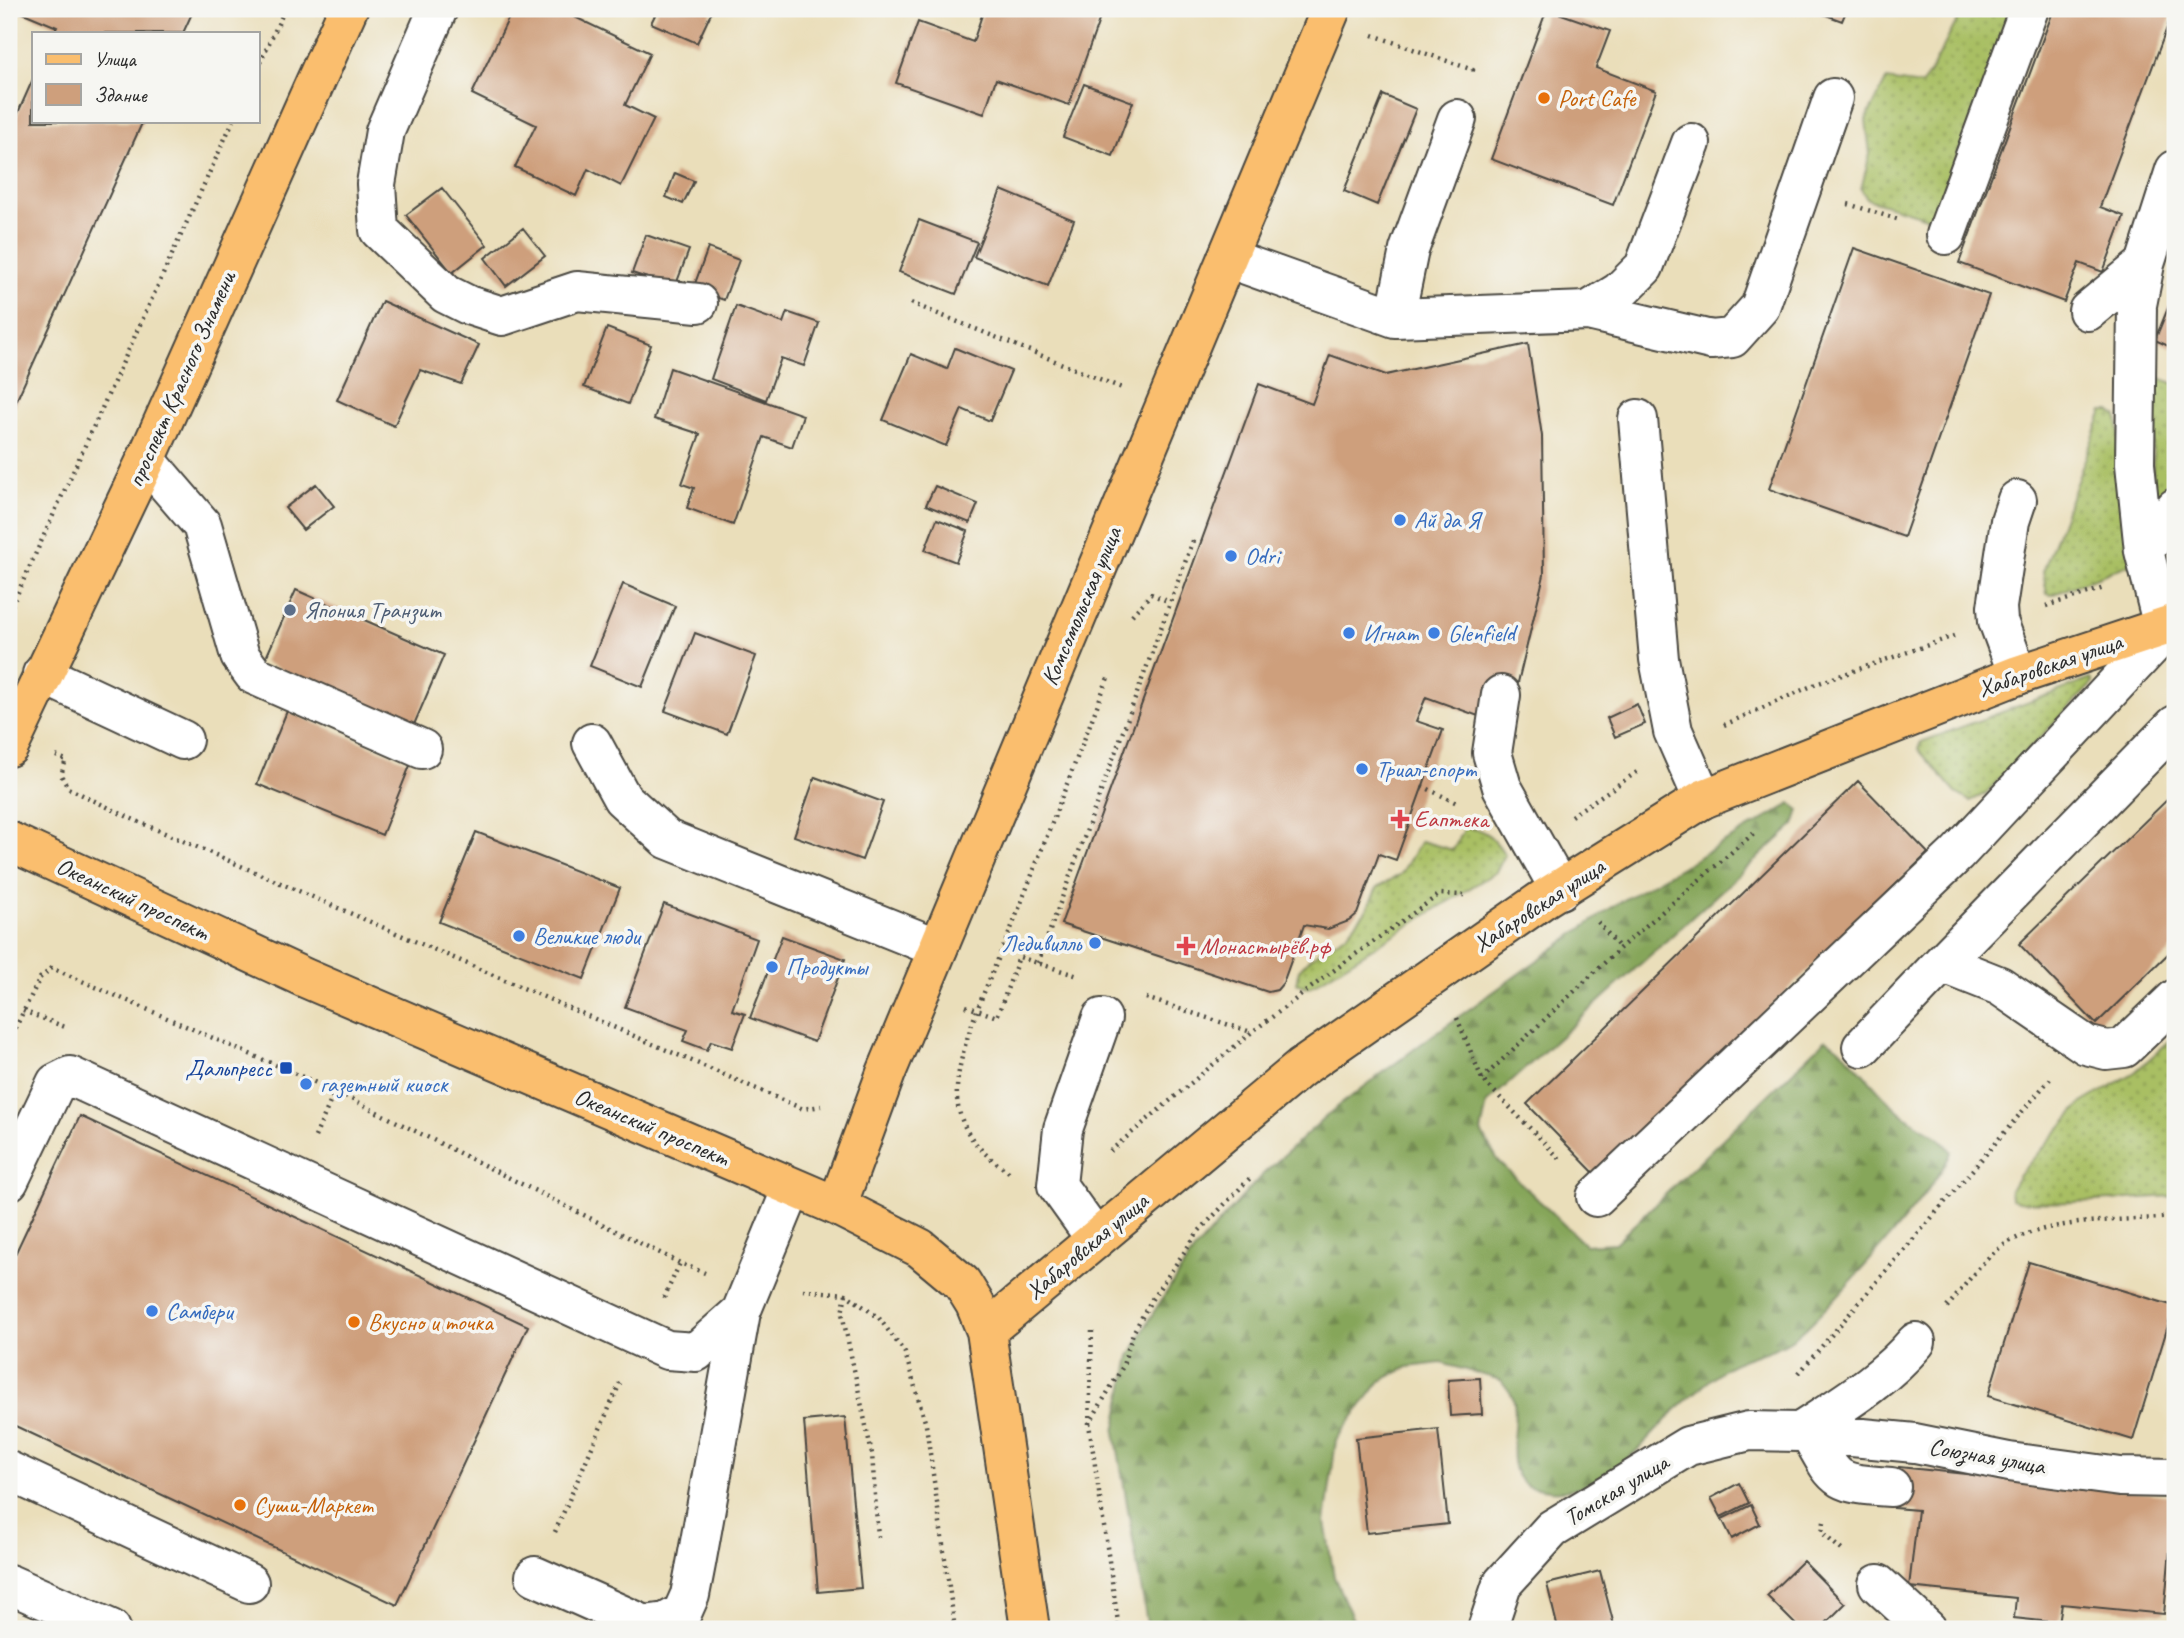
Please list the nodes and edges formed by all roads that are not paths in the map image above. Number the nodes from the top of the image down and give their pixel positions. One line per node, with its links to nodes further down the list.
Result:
1 (348, 9): 17 (main road, проспект Красного Знамени)
2 (438, 9): 12 (lane)
3 (1331, 9): 10 (main road, Комсомольская улица)
4 (2029, 9): 9 (lane)
5 (1833, 98): 13 (lane)
6 (1457, 118): 15 (lane)
7 (1691, 144): 13 (lane)
8 (2175, 170): 11 (lane)
9 (1946, 234)
10 (1227, 258): 15 (lane); 33 (main road, Комсомольская улица)
11 (2145, 264): 14 (lane); 20 (lane)
12 (698, 303)
13 (1588, 311): 15 (lane)
14 (2088, 311)
15 (1395, 318)
16 (1638, 419): 30 (lane)
17 (146, 460): 22 (main road, проспект Красного Знамени); 29 (lane)
18 (2017, 500): 23 (lane)
19 (2175, 508): 20 (lane)
20 (2146, 562): 21 (lane)
21 (2171, 627): 23 (main road, Хабаровская улица); 40 (lane)
22 (43, 674): 26 (lane); 28 (main road, проспект Красного Знамени)
23 (2018, 675): 30 (main road, Хабаровская улица)
24 (1501, 695): 32 (lane)
25 (2175, 725): 34 (lane)
26 (183, 740)
27 (592, 743): 33 (lane)
28 (9, 747)
29 (422, 749)
30 (1703, 799): 32 (main road, Хабаровская улица)
31 (9, 841): 39 (main road, Океанский проспект)
32 (1560, 890): 42 (main road, Хабаровская улица)
33 (938, 948): 41 (main road, Комсомольская улица)
34 (1942, 963): 35 (lane); 37 (lane)
35 (2175, 999)
36 (1102, 1018): 42 (lane)
37 (1862, 1046)
38 (9, 1181): 43 (lane)
39 (792, 1188): 41 (main road, Океанский проспект); 43 (lane)
40 (1597, 1197)
41 (837, 1206): 44 (main road, Океанский проспект)
42 (1095, 1238): 44 (main road, Хабаровская улица)
43 (746, 1298): 52 (lane)
44 (986, 1331): 57 (main road, Океанский проспект)
45 (1916, 1342): 46 (lane)
46 (1805, 1433): 48 (lane, Томская улица); 49 (lane, Союзная улица); 50 (lane)
47 (9, 1471): 53 (lane)
48 (1646, 1471): 51 (lane); 58 (lane, Томская улица)
49 (2175, 1478)
50 (1891, 1487)
51 (1572, 1543)
52 (535, 1576)
53 (249, 1583)
54 (9, 1584): 56 (lane)
55 (1878, 1584): 59 (lane)
56 (111, 1629)
57 (1030, 1629)
58 (1487, 1629)
59 (1927, 1629)

